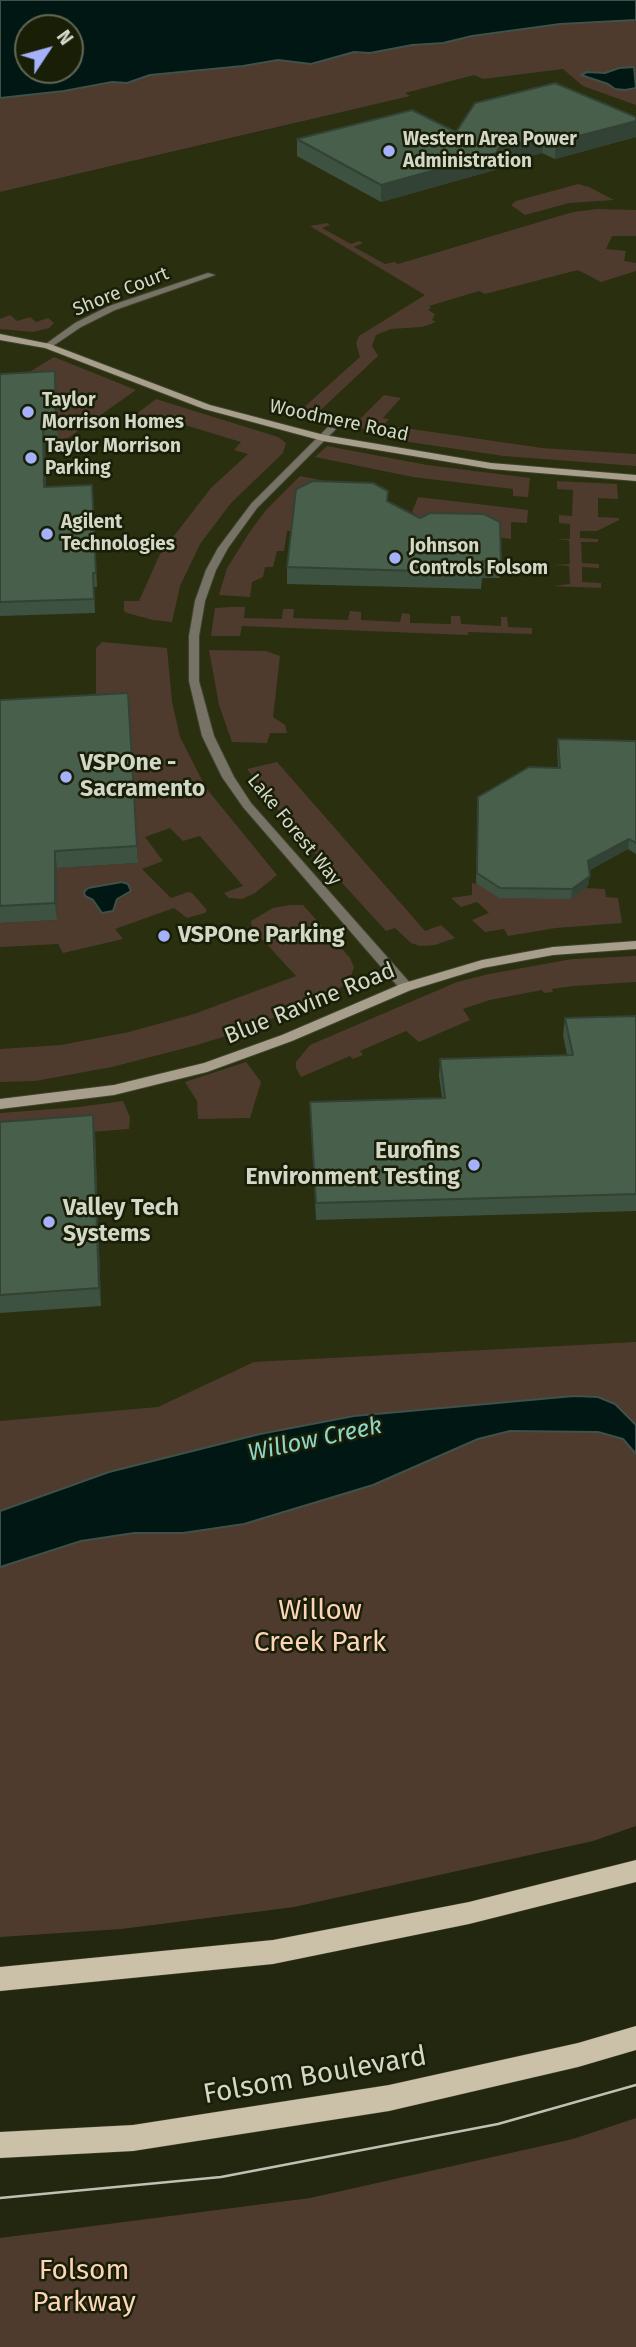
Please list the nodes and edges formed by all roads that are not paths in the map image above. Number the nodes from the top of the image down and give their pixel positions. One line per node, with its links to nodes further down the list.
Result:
1 (211, 275): 3 (street, Shore Court)
2 (0, 337): 3 (street)
3 (47, 346): 4 (street, Woodmere Road)
4 (327, 433): 5 (street, Woodmere Road); 7 (street, Lake Forest Way)
5 (636, 478)
6 (636, 945): 7 (street, Blue Ravine Road)
7 (406, 987): 8 (street, Blue Ravine Road)
8 (0, 1104)
9 (636, 1871): 10 (main road)
10 (0, 1979)
11 (636, 2038): 12 (main road, Folsom Boulevard)
12 (0, 2145)

